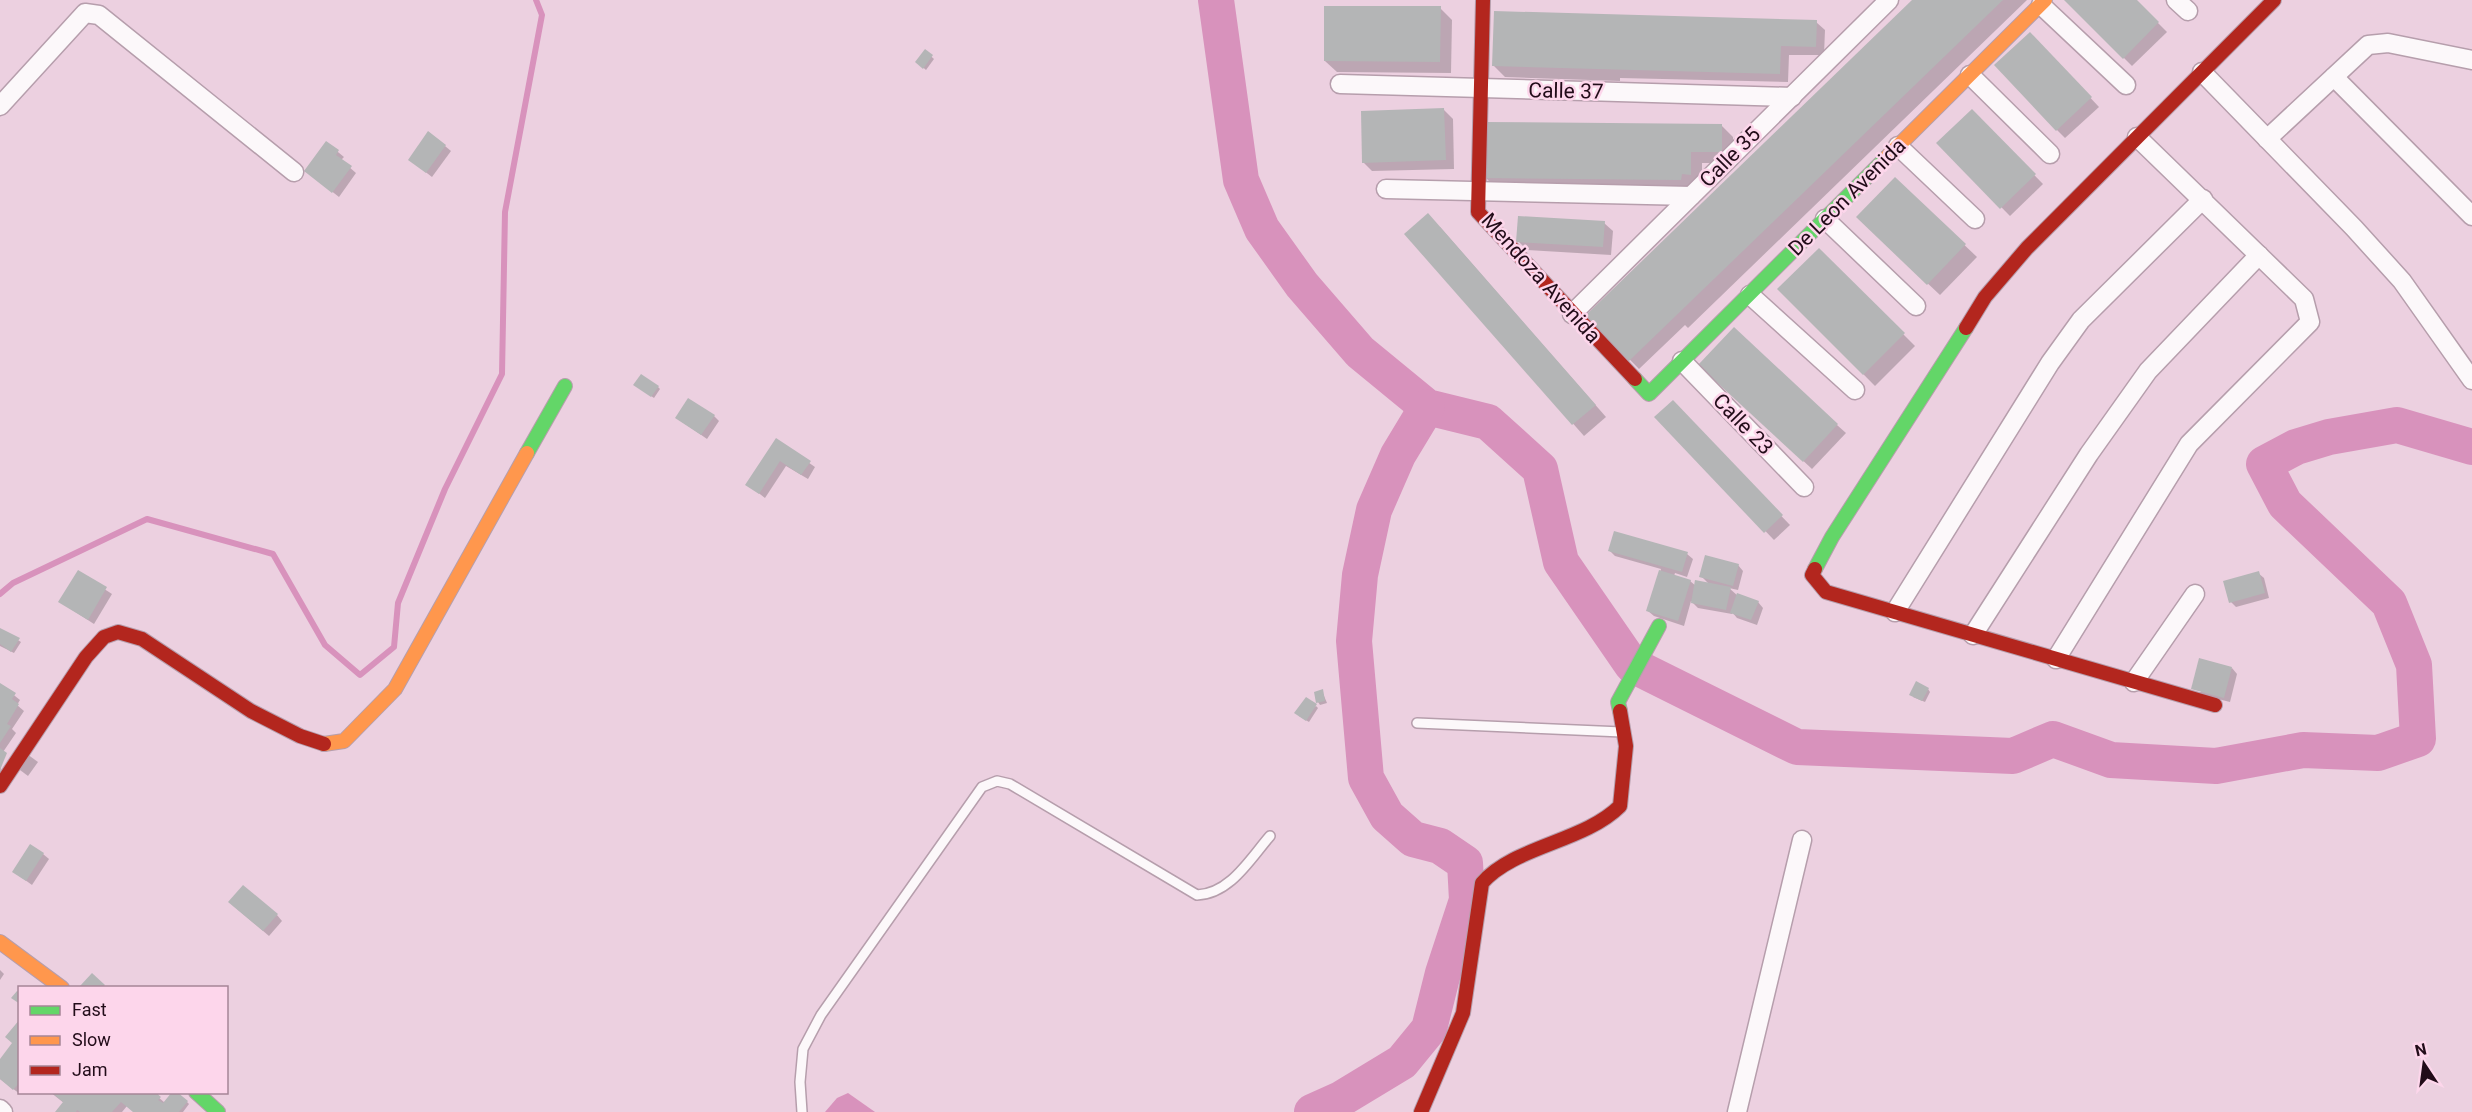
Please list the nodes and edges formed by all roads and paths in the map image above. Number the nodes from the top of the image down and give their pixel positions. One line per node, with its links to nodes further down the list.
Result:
1 (1483, 0): 11 (street, Mendoza Avenida)
2 (1889, 0): 12 (street, Calle 35)
3 (2274, 0): 6 (street)
4 (2043, 2): 7 (street, De Leon Avenida); 10 (street)
5 (2472, 60): 8 (street)
6 (2202, 72): 14 (street); 15 (street)
7 (1970, 75): 16 (street, De Leon Avenida); 17 (street)
8 (2334, 77): 15 (street); 23 (street)
9 (1340, 84): 11 (street, Calle 37)
10 (2126, 85)
11 (1480, 89): 12 (street, Calle 37); 20 (street, Mendoza Avenida)
12 (1791, 97): 21 (street, Calle 35)
13 (0, 106): 18 (street)
14 (2137, 137): 22 (street); 37 (street)
15 (2267, 139): 31 (street)
16 (1898, 146): 24 (street, De Leon Avenida); 25 (street)
17 (2050, 154)
18 (294, 172)
19 (1386, 189): 20 (street)
20 (1477, 191): 21 (street); 29 (street, Mendoza Avenida)
21 (1691, 196): 29 (street, Calle 35)
22 (2203, 200): 26 (street); 37 (street)
23 (2472, 216)
24 (1825, 219): 27 (street, De Leon Avenida); 28 (street)
25 (1975, 219)
26 (2259, 255): 39 (street); 40 (street)
27 (1750, 295): 30 (street, De Leon Avenida); 33 (street)
28 (1916, 306)
29 (1572, 314): 34 (street, Mendoza Avenida)
30 (1682, 362): 34 (street, De Leon Avenida); 35 (street, Calle 23)
31 (2472, 380)
32 (565, 386): 45 (street)
33 (1855, 390)
34 (1649, 394)
35 (1804, 488)
36 (2195, 594): 41 (street)
37 (1894, 612): 39 (street)
38 (1659, 626): 44 (street)
39 (1972, 635): 40 (street)
40 (2056, 659): 41 (street)
41 (2134, 682): 42 (street)
42 (2215, 705)
43 (1417, 723): 44 (lane)
44 (1624, 732): 53 (street)
45 (0, 786)
46 (1270, 836): 52 (lane)
47 (1802, 840): 54 (street)
48 (0, 942): 49 (street)
49 (61, 986)
50 (198, 1094): 51 (street)
51 (218, 1112)
52 (802, 1112)
53 (1421, 1112)
54 (1737, 1112)

